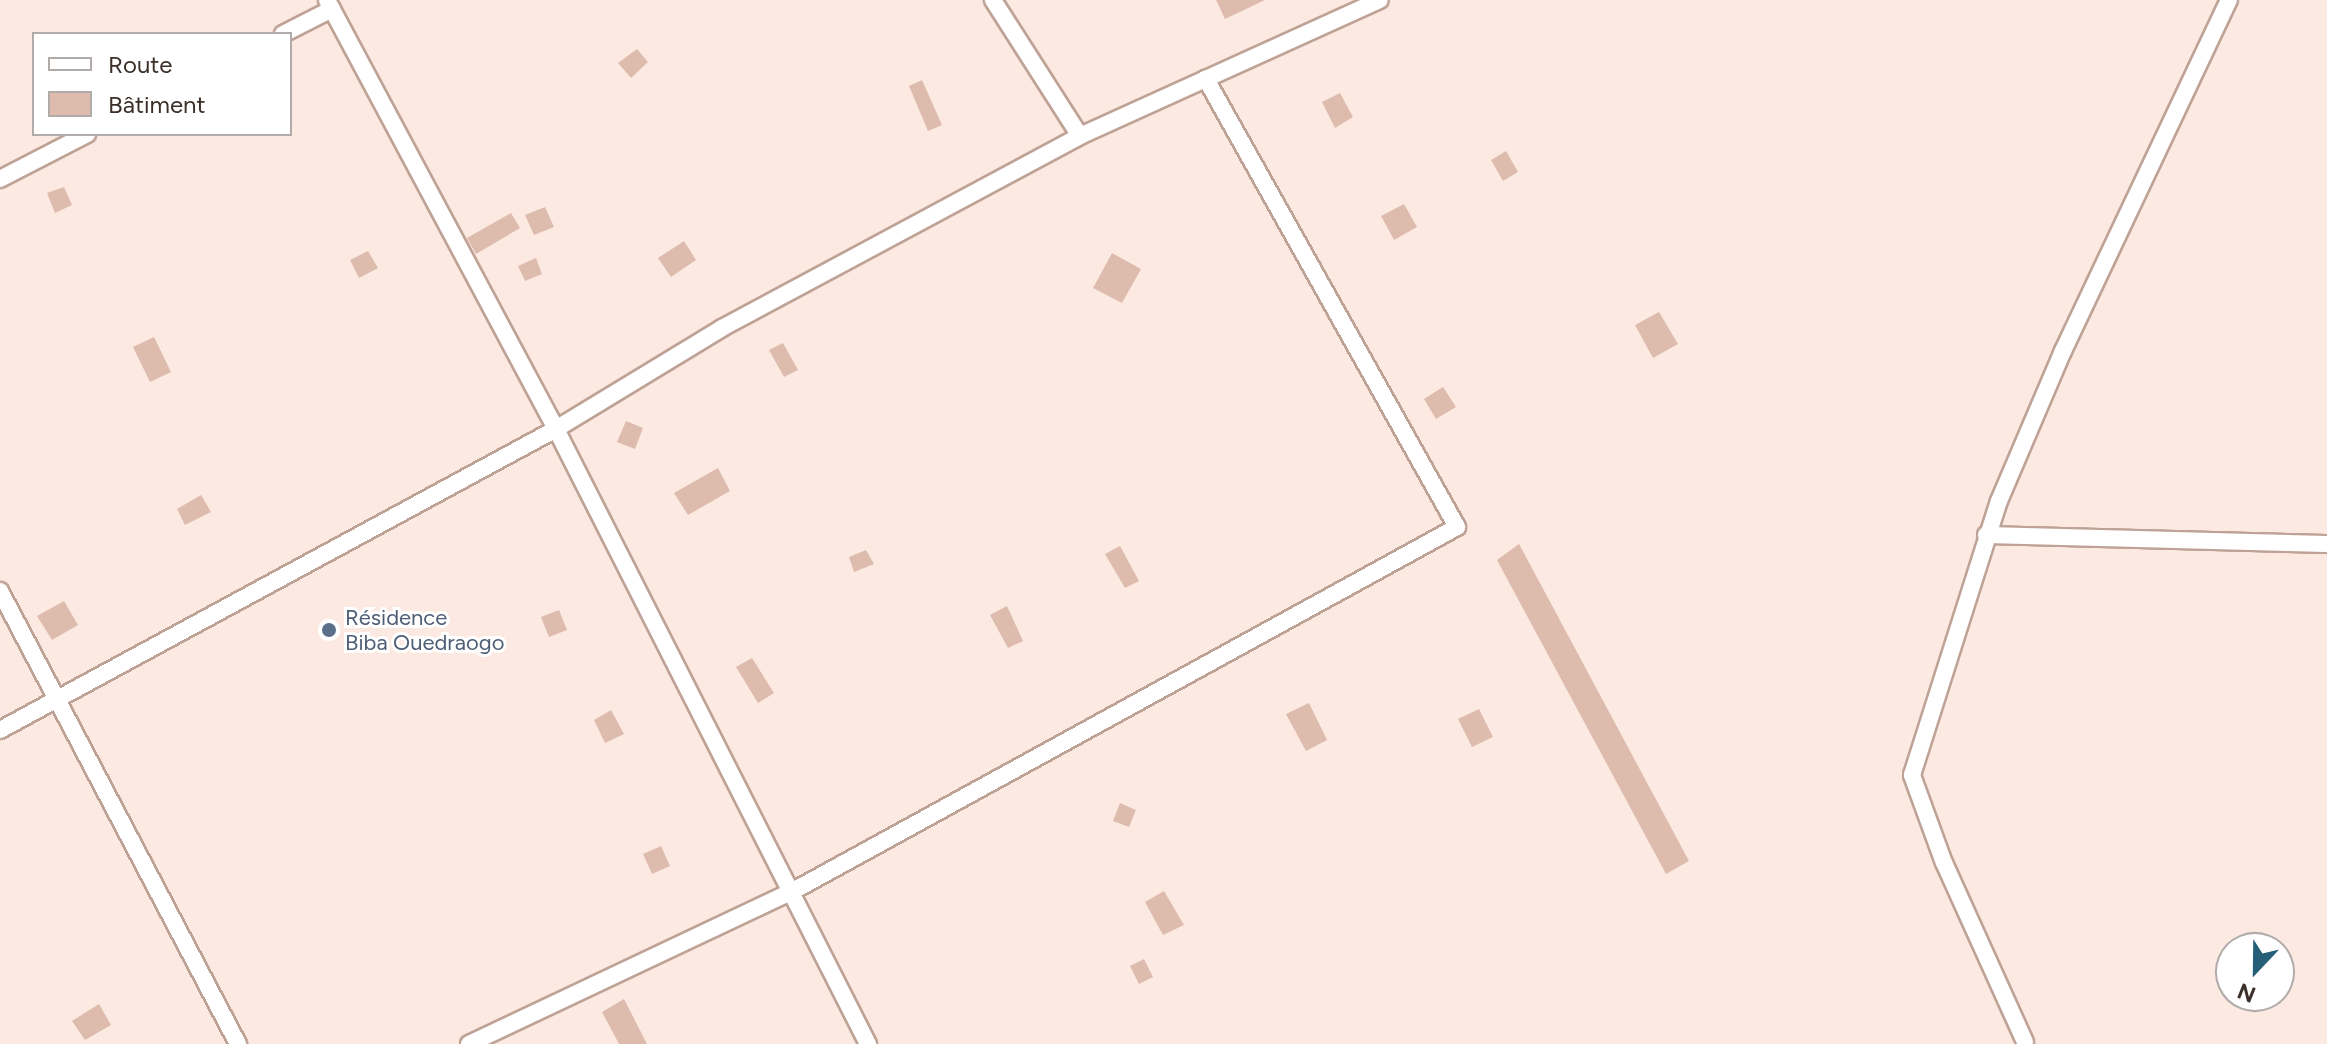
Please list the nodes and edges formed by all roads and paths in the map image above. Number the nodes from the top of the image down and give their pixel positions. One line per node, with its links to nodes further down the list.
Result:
1 (993, 0): 8 (street)
2 (1380, 0): 6 (street)
3 (2229, 0): 11 (street)
4 (329, 4): 5 (street); 10 (street)
5 (286, 32)
6 (1206, 79): 8 (street); 16 (street)
7 (83, 136): 9 (street)
8 (1080, 136): 10 (street)
9 (0, 179)
10 (556, 429): 14 (street); 16 (street)
11 (1986, 535): 12 (street); 17 (street)
12 (2327, 544)
13 (0, 591): 14 (street)
14 (56, 701): 15 (street); 18 (street)
15 (0, 730)
16 (793, 891): 19 (street); 20 (street)
17 (2025, 1042)
18 (238, 1044)
19 (469, 1044)
20 (868, 1044)

